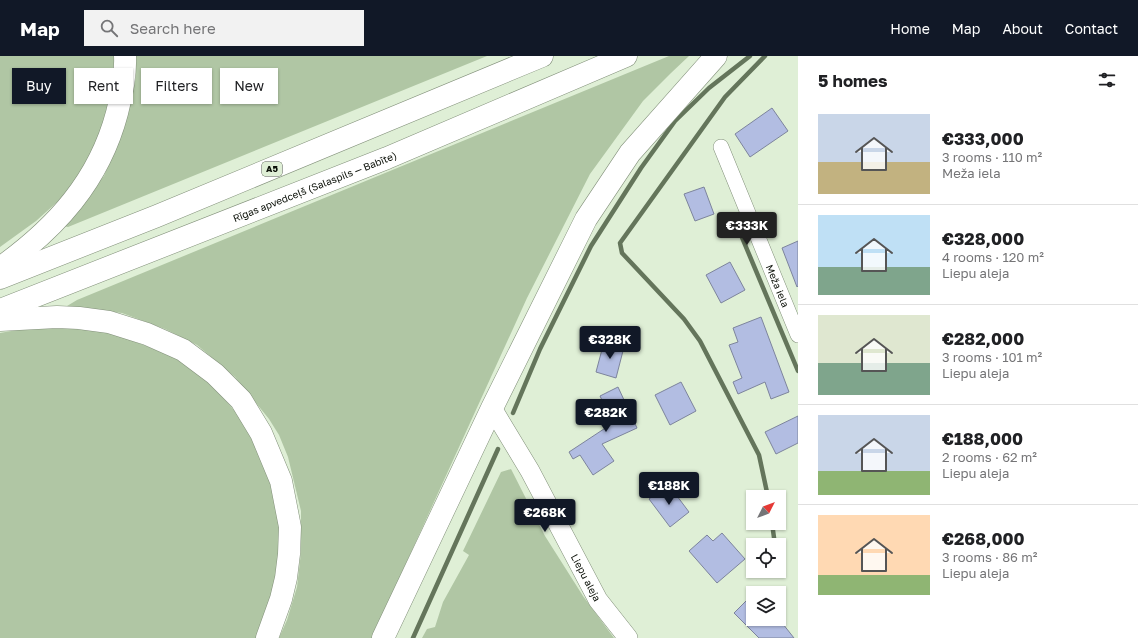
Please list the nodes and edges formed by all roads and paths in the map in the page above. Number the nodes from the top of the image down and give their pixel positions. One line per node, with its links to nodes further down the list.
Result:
1 (125, 56): 6 (highway)
2 (542, 56): 7 (highway, A5)
3 (626, 56): 8 (highway, Rīgas apvedceļš (Salaspils — Babīte))
4 (716, 56): 11 (highway)
5 (721, 147): 10 (street, Meža iela)
6 (0, 268)
7 (0, 278)
8 (0, 310)
9 (0, 320): 12 (highway)
10 (798, 335)
11 (492, 408): 13 (highway); 14 (street, Liepu aleja)
12 (267, 638)
13 (383, 638)
14 (628, 638)

